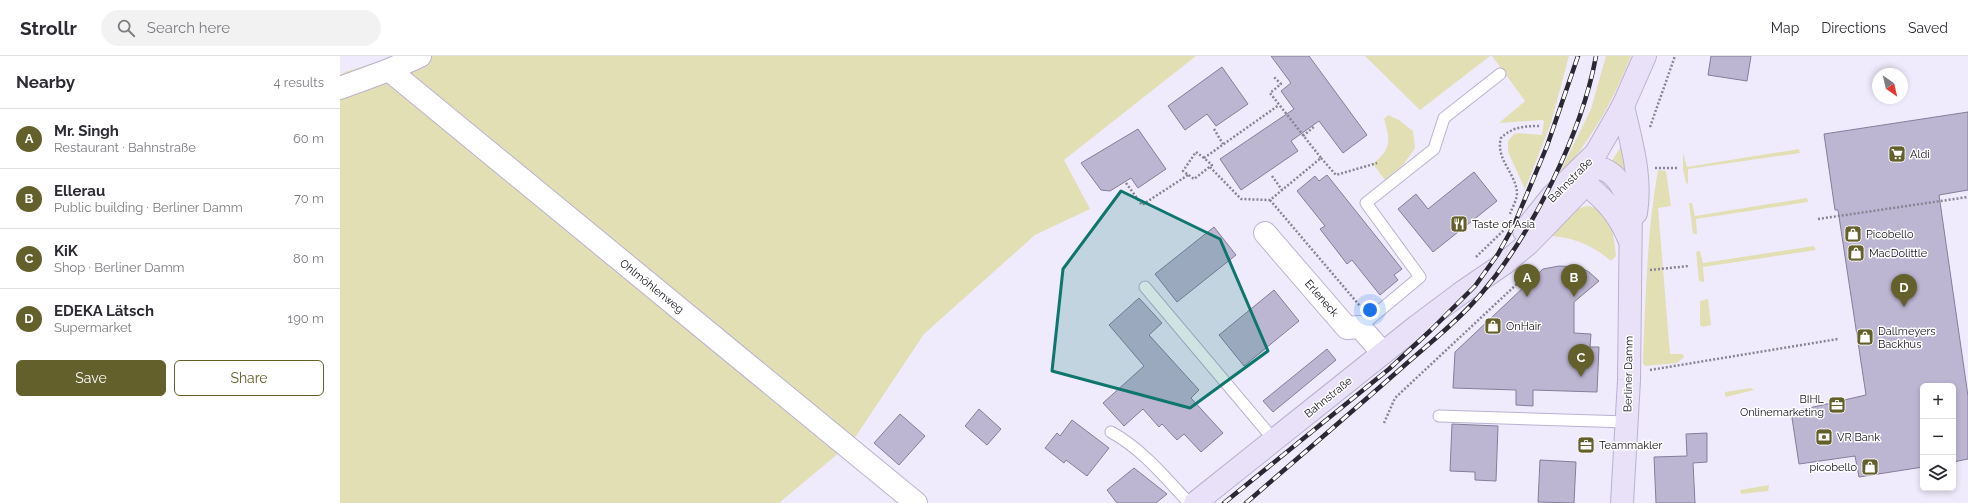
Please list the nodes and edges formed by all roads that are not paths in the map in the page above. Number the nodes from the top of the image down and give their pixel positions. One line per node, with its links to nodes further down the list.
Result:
1 (420, 56): 3 (street)
2 (1645, 56): 6 (main road, Bahnstraße)
3 (389, 70): 5 (street); 17 (street, Ohlmöhlenweg)
4 (1500, 74): 11 (lane)
5 (340, 88)
6 (1624, 106): 7 (main road, Bahnstraße); 9 (main road)
7 (1587, 169): 9 (main road, Berliner Damm); 12 (main road, Bahnstraße)
8 (1265, 233): 11 (street, Erleneck)
9 (1631, 246): 14 (main road, Berliner Damm)
10 (1145, 287): 16 (lane)
11 (1362, 319): 12 (street)
12 (1383, 353): 16 (main road, Bahnstraße)
13 (1439, 416): 14 (lane)
14 (1627, 422): 20 (main road, Berliner Damm)
15 (1111, 432): 18 (lane)
16 (1274, 440): 19 (main road, Bahnstraße)
17 (916, 503)
18 (1189, 503)
19 (1195, 503)
20 (1622, 503)

